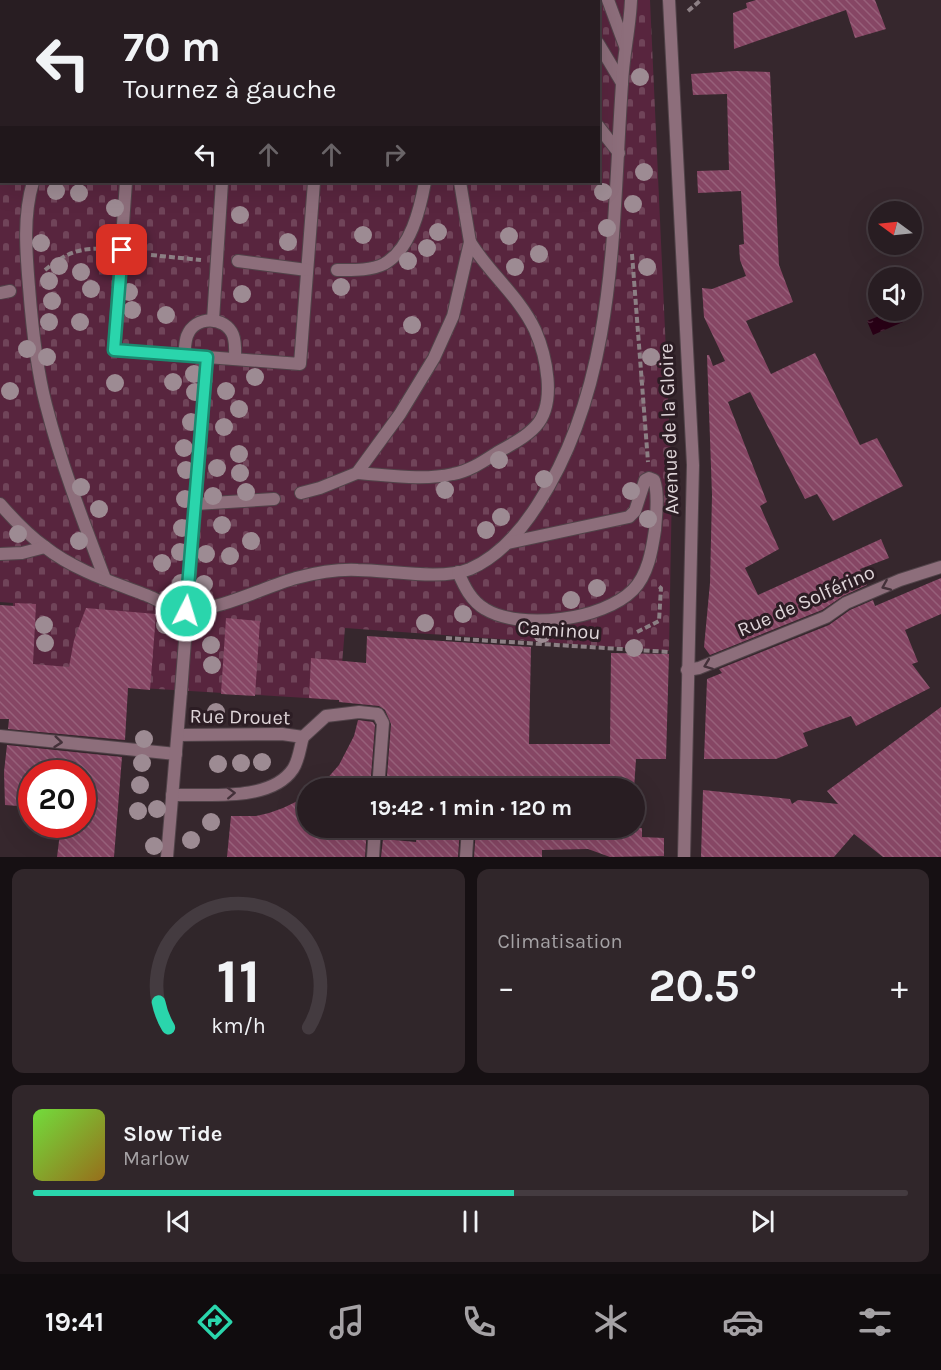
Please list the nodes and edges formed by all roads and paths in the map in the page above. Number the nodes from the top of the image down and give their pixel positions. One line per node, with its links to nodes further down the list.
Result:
1 (608, 0): 7 (street)
2 (631, 0): 7 (street)
3 (669, 0): 47 (street, Avenue de la Gloire)
4 (701, 0): 5 (path)
5 (684, 14)
6 (600, 46): 8 (street)
7 (626, 48): 8 (street)
8 (622, 82): 10 (street)
9 (600, 129): 10 (street)
10 (619, 153): 36 (street)
11 (33, 183): 25 (street)
12 (126, 183): 19 (street)
13 (222, 183): 21 (street)
14 (314, 183): 23 (street)
15 (425, 183): 24 (street)
16 (460, 183): 17 (street)
17 (470, 242): 30 (street); 30 (street)
18 (632, 247): 31 (path)
19 (122, 250): 25 (path); 27 (street)
20 (151, 255): 21 (path)
21 (217, 261): 26 (street)
22 (238, 261): 23 (street)
23 (307, 270): 29 (street)
24 (337, 270)
25 (30, 299): 41 (street)
26 (213, 320): 27 (street); 29 (street)
27 (184, 355): 28 (street)
28 (207, 357): 29 (street); 35 (street)
29 (235, 359)
30 (357, 473): 32 (street)
31 (649, 478): 36 (street); 40 (street)
32 (301, 493)
33 (274, 499): 35 (street)
34 (0, 504): 37 (street)
35 (196, 504): 43 (street)
36 (508, 543): 40 (street)
37 (45, 548): 38 (street); 41 (street)
38 (0, 554)
39 (941, 567): 47 (street, Rue de Solférino, one-way to 47)
40 (458, 572): 43 (street)
41 (105, 579): 43 (street)
42 (656, 585): 44 (path)
43 (186, 611): 48 (street)
44 (637, 632)
45 (446, 638): 46 (path, Caminou)
46 (669, 652)
47 (687, 670): 59 (street, Avenue de la Gloire)
48 (177, 735): 50 (street, Rue Drouet); 51 (street)
49 (0, 736): 51 (street, one-way to 51)
50 (303, 737): 52 (street, Rue Drouet); 53 (street, Rue Drouet, one-way to 50)
51 (176, 754): 53 (street)
52 (379, 778)
53 (172, 795): 56 (street)
54 (374, 838): 57 (street)
55 (467, 838): 58 (street)
56 (167, 857)
57 (373, 857)
58 (466, 857)
59 (684, 857)

